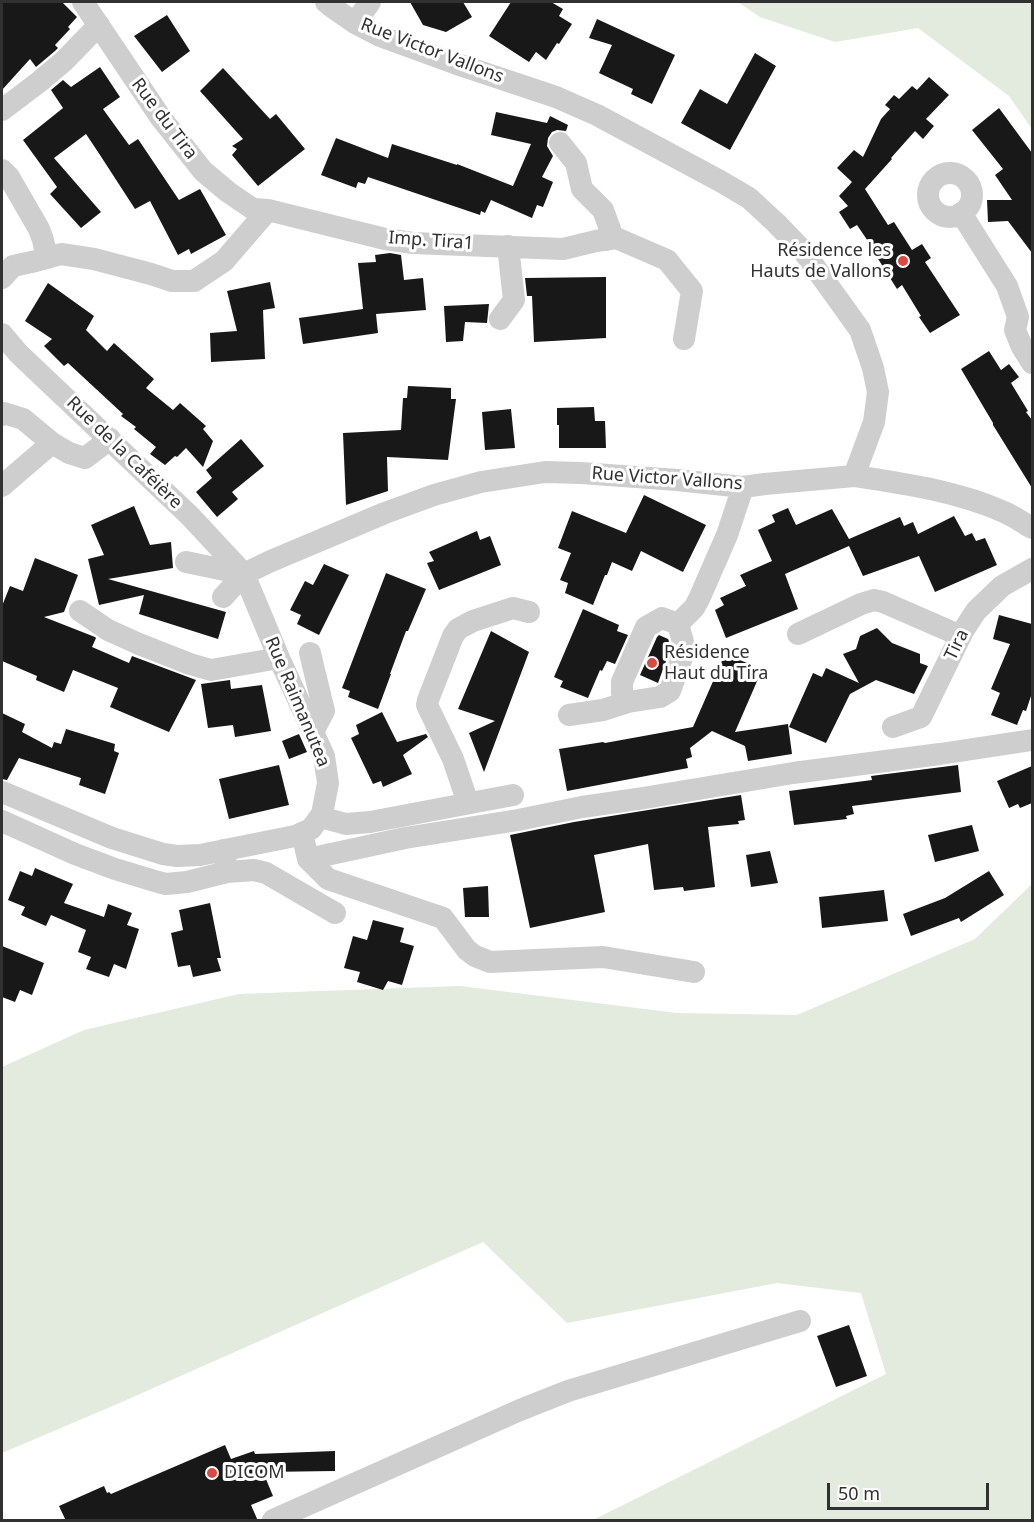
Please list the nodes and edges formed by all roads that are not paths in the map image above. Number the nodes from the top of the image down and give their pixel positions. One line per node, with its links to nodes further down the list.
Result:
1 (83, 2): 5 (street, Rue du Tira)
2 (326, 2): 4 (street, Rue Victor Vallons)
3 (370, 2): 4 (street)
4 (355, 23): 24 (street, Rue Victor Vallons)
5 (99, 25): 6 (street); 11 (street, Rue du Tira)
6 (2, 110)
7 (560, 143): 13 (street)
8 (2, 170): 10 (street)
9 (2, 195): 10 (street)
10 (24, 204): 15 (street)
11 (268, 210): 14 (street, Imp. Tira1); 15 (street)
12 (961, 213): 20 (street)
13 (601, 240): 14 (street, Imp. Tira1); 19 (street)
14 (508, 246): 17 (street)
15 (47, 258): 16 (street)
16 (2, 278)
17 (501, 319)
18 (2, 334): 22 (street, Rue de la Caféière)
19 (684, 339)
20 (1032, 363)
21 (2, 415): 23 (street)
22 (110, 439): 23 (street); 30 (street, Rue de la Caféière)
23 (52, 443): 25 (street)
24 (854, 476): 26 (street, Rue Victor Vallons); 27 (street)
25 (2, 486)
26 (742, 487): 30 (street, Rue Victor Vallons); 34 (street)
27 (1032, 528)
28 (186, 562): 30 (street)
29 (1032, 569): 36 (street, Tira)
30 (244, 574): 31 (street); 38 (street, Rue Raimanutea)
31 (223, 597)
32 (80, 611): 38 (street)
33 (529, 612): 46 (street)
34 (678, 624): 39 (street); 39 (street)
35 (798, 634): 36 (street)
36 (961, 636): 41 (street, Tira)
37 (310, 653): 42 (street)
38 (279, 658): 42 (street, Rue Raimanutea)
39 (628, 702): 40 (street)
40 (569, 715)
41 (893, 727)
42 (313, 732): 47 (street, Rue Raimanutea)
43 (1032, 740): 50 (street)
44 (2, 792): 51 (street)
45 (513, 795): 46 (street)
46 (468, 803): 47 (street)
47 (320, 817): 49 (street)
48 (2, 821): 51 (street)
49 (303, 833): 50 (street); 51 (street)
50 (308, 859): 53 (street)
51 (226, 861): 52 (street)
52 (335, 913)
53 (694, 972)
54 (800, 1321): 55 (street)
55 (273, 1521)

